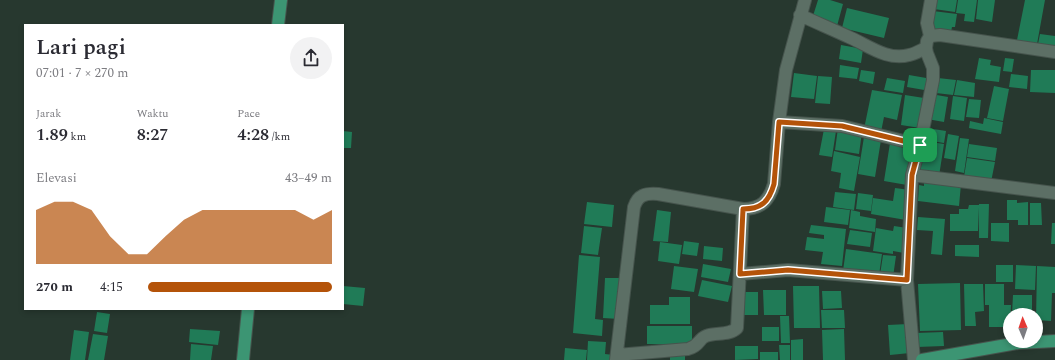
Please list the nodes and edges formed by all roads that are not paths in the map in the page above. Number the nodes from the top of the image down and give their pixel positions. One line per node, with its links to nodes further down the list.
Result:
1 (281, 0): 5 (main road)
2 (804, 0): 4 (street)
3 (931, 0): 6 (street)
4 (800, 15): 6 (street); 8 (street)
5 (278, 24)
6 (928, 42): 7 (street); 9 (street)
7 (1055, 52)
8 (779, 122): 9 (street); 12 (street)
9 (920, 145): 10 (street)
10 (912, 175): 11 (street); 14 (street)
11 (1055, 193)
12 (743, 209): 13 (street); 17 (street)
13 (740, 274): 14 (street); 17 (street)
14 (907, 280): 19 (street)
15 (248, 310): 18 (main road)
16 (1055, 341): 20 (main road)
17 (617, 357)
18 (243, 360)
19 (914, 360)
20 (922, 360)

